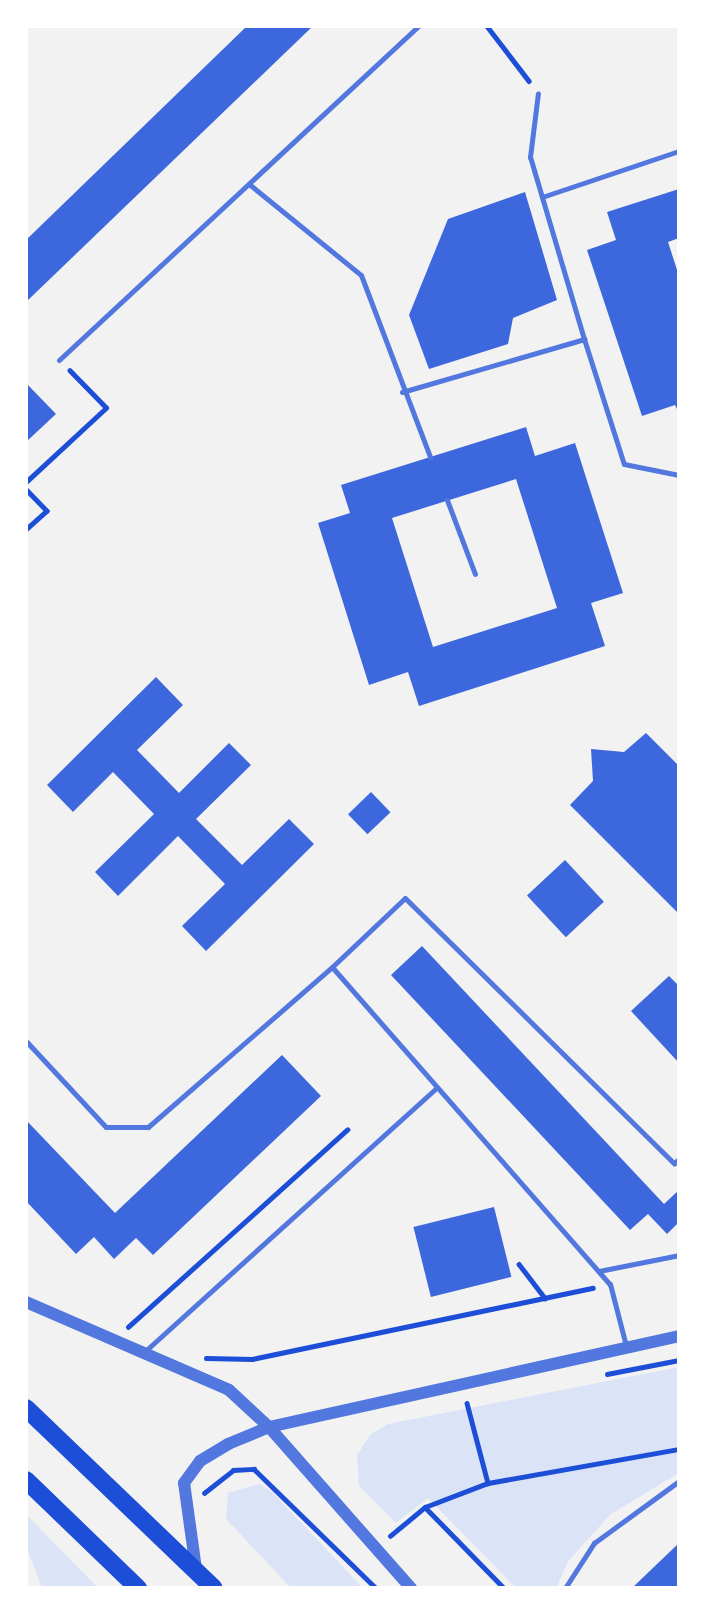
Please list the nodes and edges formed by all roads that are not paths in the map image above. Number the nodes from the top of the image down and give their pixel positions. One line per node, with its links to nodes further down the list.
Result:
1 (419, 26): 4 (lane)
2 (538, 93): 5 (lane)
3 (679, 151): 5 (lane)
4 (249, 184): 7 (lane); 8 (lane)
5 (542, 197): 6 (lane)
6 (584, 339): 8 (lane); 10 (lane)
7 (60, 360)
8 (402, 393): 9 (lane)
9 (430, 457)
10 (679, 475)
11 (447, 500): 12 (lane)
12 (475, 574)
13 (332, 967): 14 (lane); 15 (lane); 16 (lane)
14 (26, 1041)
15 (437, 1087): 18 (lane); 22 (lane)
16 (679, 1159)
17 (679, 1255): 18 (lane)
18 (599, 1271): 21 (lane)
19 (26, 1302): 22 (street)
20 (679, 1336): 21 (street)
21 (626, 1346): 24 (street)
22 (146, 1348): 24 (street)
23 (26, 1408): 27 (main road)
24 (269, 1427): 27 (street); 30 (street)
25 (26, 1480): 28 (main road)
26 (679, 1481): 31 (lane)
27 (196, 1569): 29 (main road)
28 (138, 1588)
29 (214, 1588)
30 (411, 1588)
31 (565, 1588)

